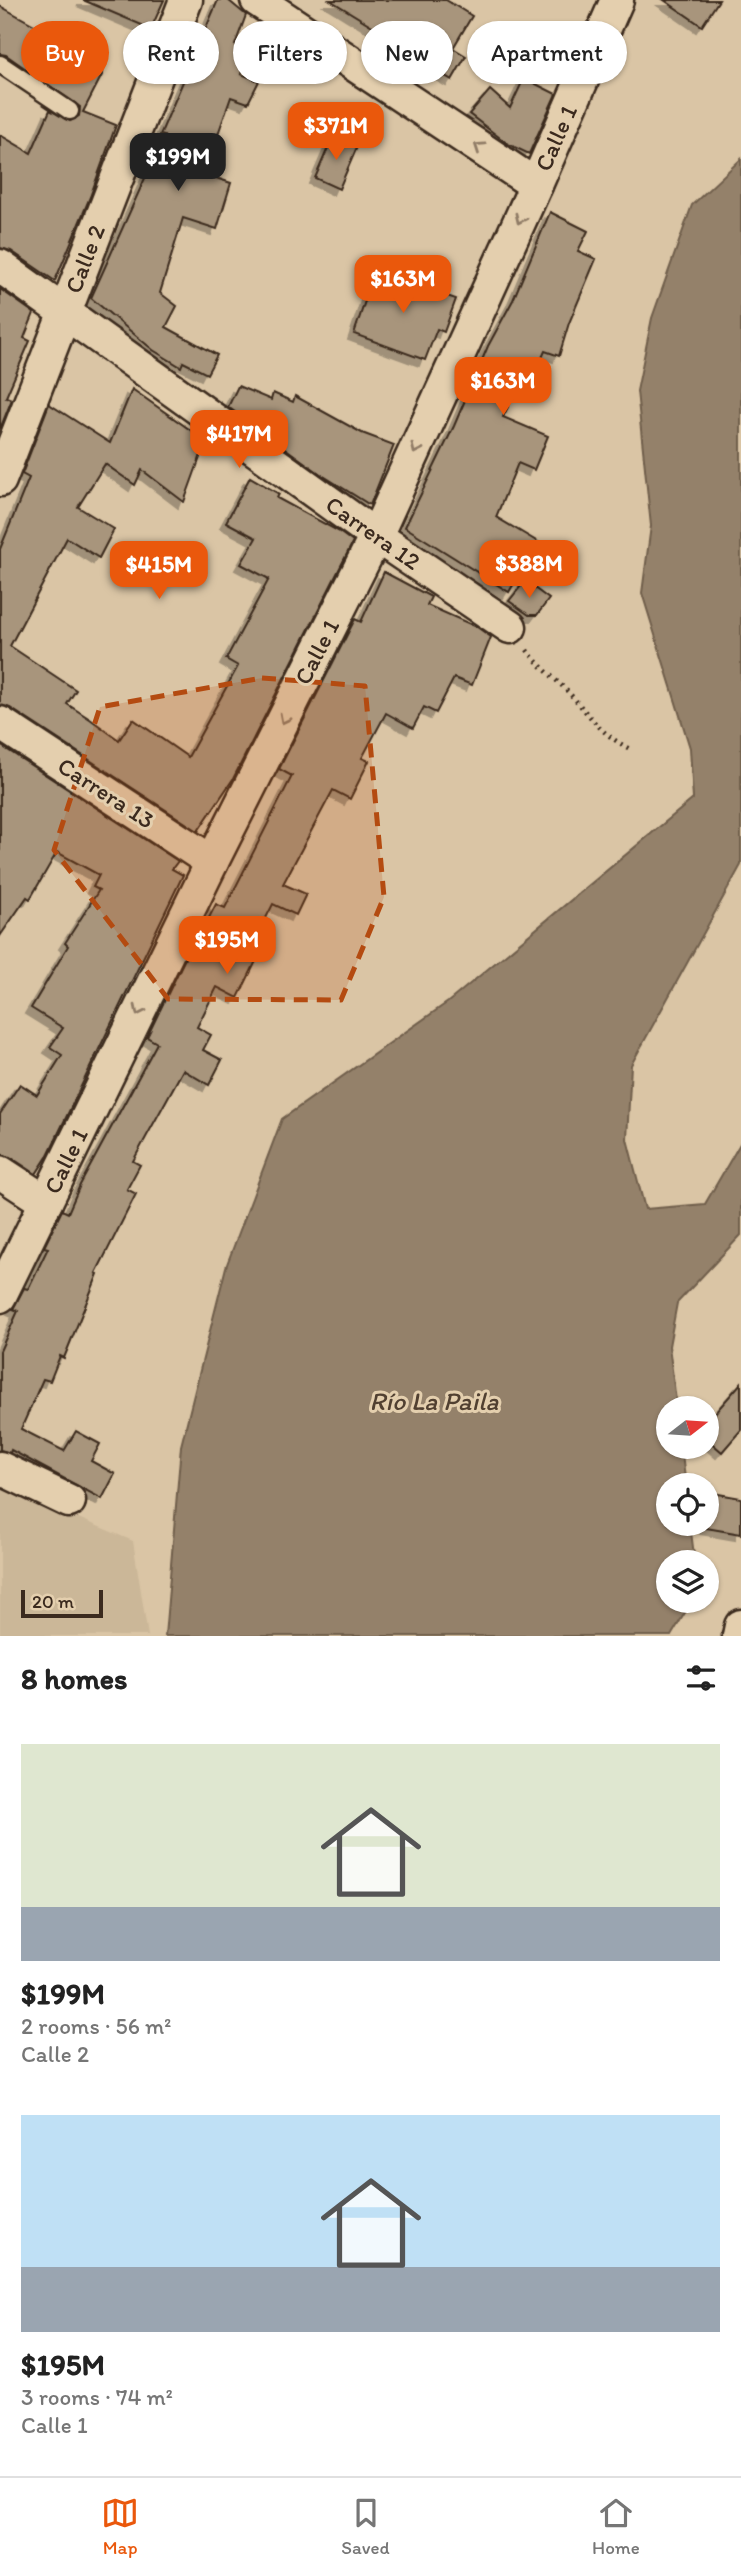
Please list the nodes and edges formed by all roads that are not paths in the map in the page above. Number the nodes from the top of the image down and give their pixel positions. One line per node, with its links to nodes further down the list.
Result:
1 (186, 0): 8 (street, Calle 2)
2 (257, 0): 6 (street, one-way to 2)
3 (617, 0): 6 (street, Calle 1)
4 (0, 64): 5 (lane)
5 (70, 111)
6 (536, 185): 10 (street, Calle 1, one-way to 10)
7 (0, 266): 8 (street, Carrera 12)
8 (64, 312): 9 (street, Calle 2); 10 (street, Carrera 12)
9 (0, 480)
10 (376, 536): 11 (street, Carrera 12); 13 (street, Calle 1, one-way to 13)
11 (510, 627)
12 (0, 723): 13 (street, Carrera 13)
13 (212, 862): 15 (street, Calle 1, one-way to 15)
14 (0, 1172): 15 (street)
15 (46, 1202): 16 (street, Calle 1)
16 (0, 1296)
17 (0, 1468): 18 (street)
18 (69, 1501)
19 (741, 1626): 20 (street)
20 (739, 1636)

